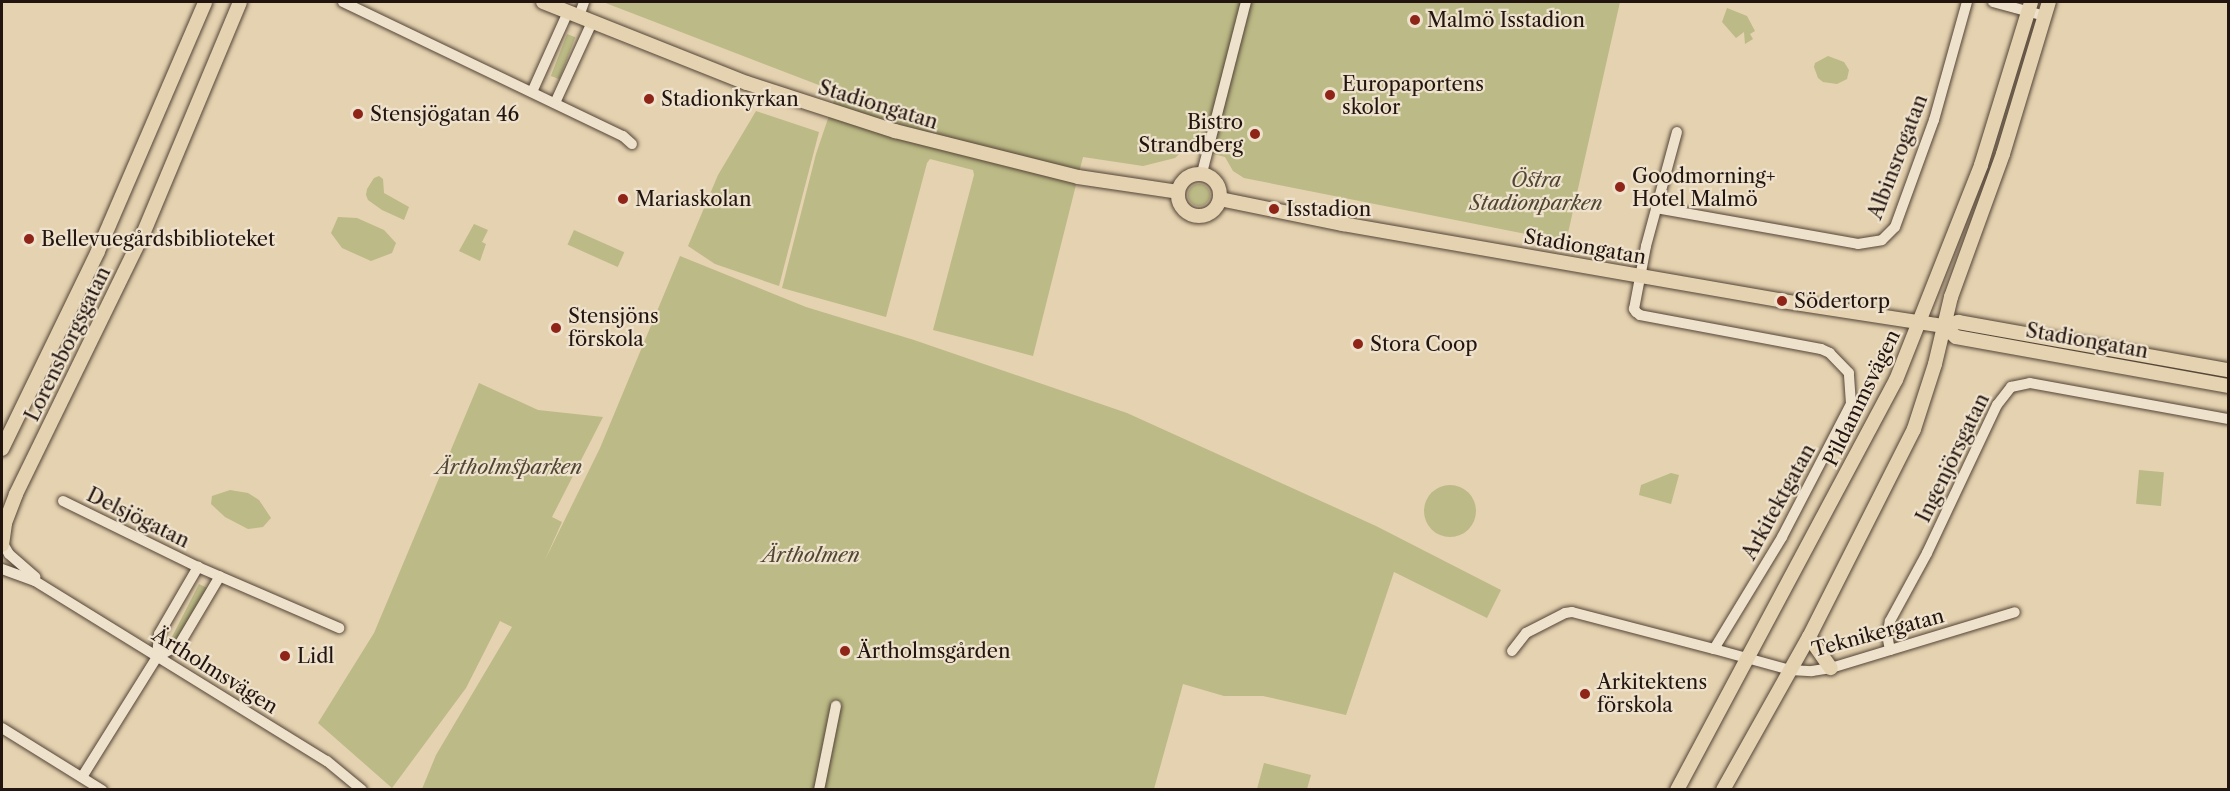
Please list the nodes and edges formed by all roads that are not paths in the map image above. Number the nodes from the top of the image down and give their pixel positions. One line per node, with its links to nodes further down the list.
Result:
1 (204, 2): 29 (main road, Lorensborgsgatan)
2 (240, 2): 31 (main road, Lorensborgsgatan)
3 (343, 2): 13 (street)
4 (543, 2): 12 (main road, Stadiongatan)
5 (584, 2): 12 (street)
6 (1246, 2): 17 (street)
7 (1968, 2): 20 (street, Albinsrogatan)
8 (1993, 2): 10 (street)
9 (2049, 2): 11 (main road)
10 (2030, 6): 11 (street); 22 (main road, Pildammsvägen)
11 (2045, 16): 23 (main road)
12 (580, 17): 13 (street); 14 (street); 18 (main road, Stadiongatan)
13 (531, 92): 14 (street)
14 (555, 103): 16 (street)
15 (1677, 132): 20 (street)
16 (632, 144)
17 (1202, 173): 18 (main road); 19 (main road)
18 (1178, 192): 19 (main road)
19 (1220, 199): 21 (main road, Stadiongatan)
20 (1656, 208): 21 (street)
21 (1641, 276): 22 (main road, Stadiongatan); 39 (street, Arkitektgatan)
22 (1920, 321): 23 (main road, Stadiongatan); 43 (main road, Pildammsvägen)
23 (1944, 326): 24 (main road, Stadiongatan); 25 (main road); 26 (main road, Stadiongatan)
24 (1969, 340): 25 (main road); 27 (main road, Stadiongatan)
25 (1935, 364): 38 (main road)
26 (2229, 369)
27 (2229, 386)
28 (2229, 419): 40 (street, Ingenjörsgatan)
29 (2, 449)
30 (63, 501): 32 (street, Delsjögatan)
31 (2, 539): 35 (street, Ärtholmsvägen)
32 (198, 567): 34 (street, Delsjögatan); 42 (street, Delsjögatan)
33 (2, 569): 35 (street, Ärtholmsvägen)
34 (220, 576): 37 (street, Delsjögatan); 42 (street)
35 (46, 588): 42 (street, Ärtholmsvägen)
36 (2015, 612): 40 (street, Teknikergatan)
37 (339, 628)
38 (1809, 637): 44 (main road); 45 (main road)
39 (1714, 649): 41 (street); 43 (street, Teknikergatan)
40 (1890, 650): 44 (street, Teknikergatan)
41 (1512, 651)
42 (157, 657): 48 (street); 50 (street, Ärtholmsvägen)
43 (1747, 658): 45 (street, Teknikergatan); 52 (main road, Pildammsvägen)
44 (1831, 668): 45 (street, Teknikergatan)
45 (1790, 670): 53 (main road)
46 (836, 706): 51 (street)
47 (2, 728): 48 (street)
48 (82, 777): 49 (street)
49 (102, 789)
50 (362, 789)
51 (819, 789)
52 (1677, 789)
53 (1722, 789)

